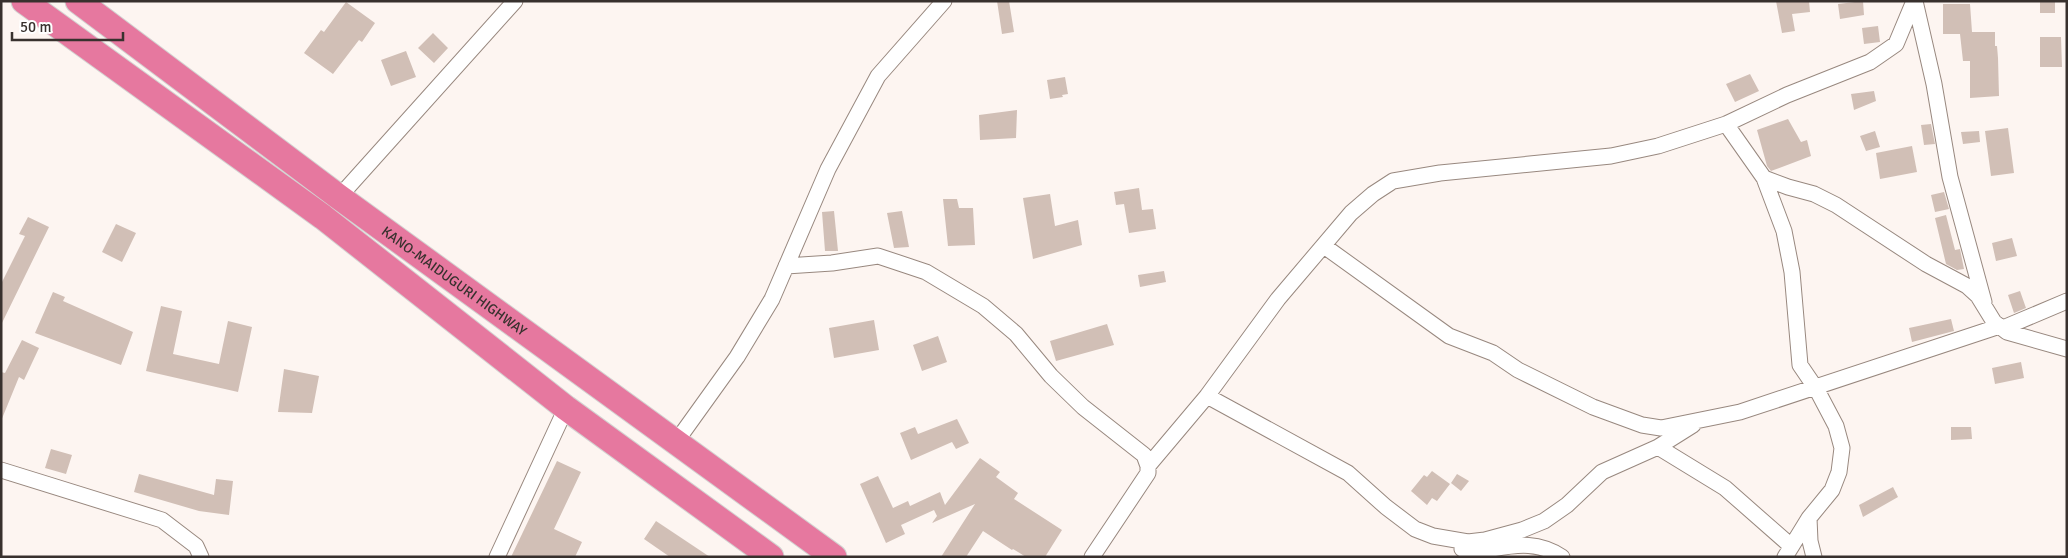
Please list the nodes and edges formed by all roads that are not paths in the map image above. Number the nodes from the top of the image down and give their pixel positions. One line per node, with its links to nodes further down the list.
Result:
1 (24, 1): 17 (highway, KANO-MAIDUGURI HIGHWAY)
2 (78, 1): 8 (highway, KANO-MAIDUGURI HIGHWAY)
3 (515, 1): 8 (street)
4 (944, 1): 10 (street)
5 (1914, 1): 6 (street); 12 (street)
6 (1726, 124): 7 (street); 9 (street)
7 (1764, 178): 12 (street); 15 (street)
8 (339, 197): 19 (highway, KANO-MAIDUGURI HIGHWAY)
9 (1324, 246): 16 (street); 18 (street)
10 (786, 266): 19 (street); 21 (street)
11 (2067, 301): 13 (street)
12 (1986, 308): 13 (street)
13 (2001, 327): 14 (street); 15 (street)
14 (2067, 349)
15 (1814, 386): 18 (street); 23 (street)
16 (1207, 396): 21 (street); 24 (street)
17 (566, 408): 27 (street); 28 (highway, KANO-MAIDUGURI HIGHWAY)
18 (1698, 421): 20 (street)
19 (676, 442): 29 (highway, KANO-MAIDUGURI HIGHWAY)
20 (1658, 447): 24 (street); 25 (street)
21 (1148, 466): 30 (street)
22 (1, 470): 26 (street)
23 (1809, 518): 25 (street); 32 (street)
24 (1454, 541): 31 (street)
25 (1788, 552)
26 (201, 557)
27 (496, 557)
28 (771, 557)
29 (834, 557)
30 (1092, 557)
31 (1562, 557)
32 (1814, 557)

